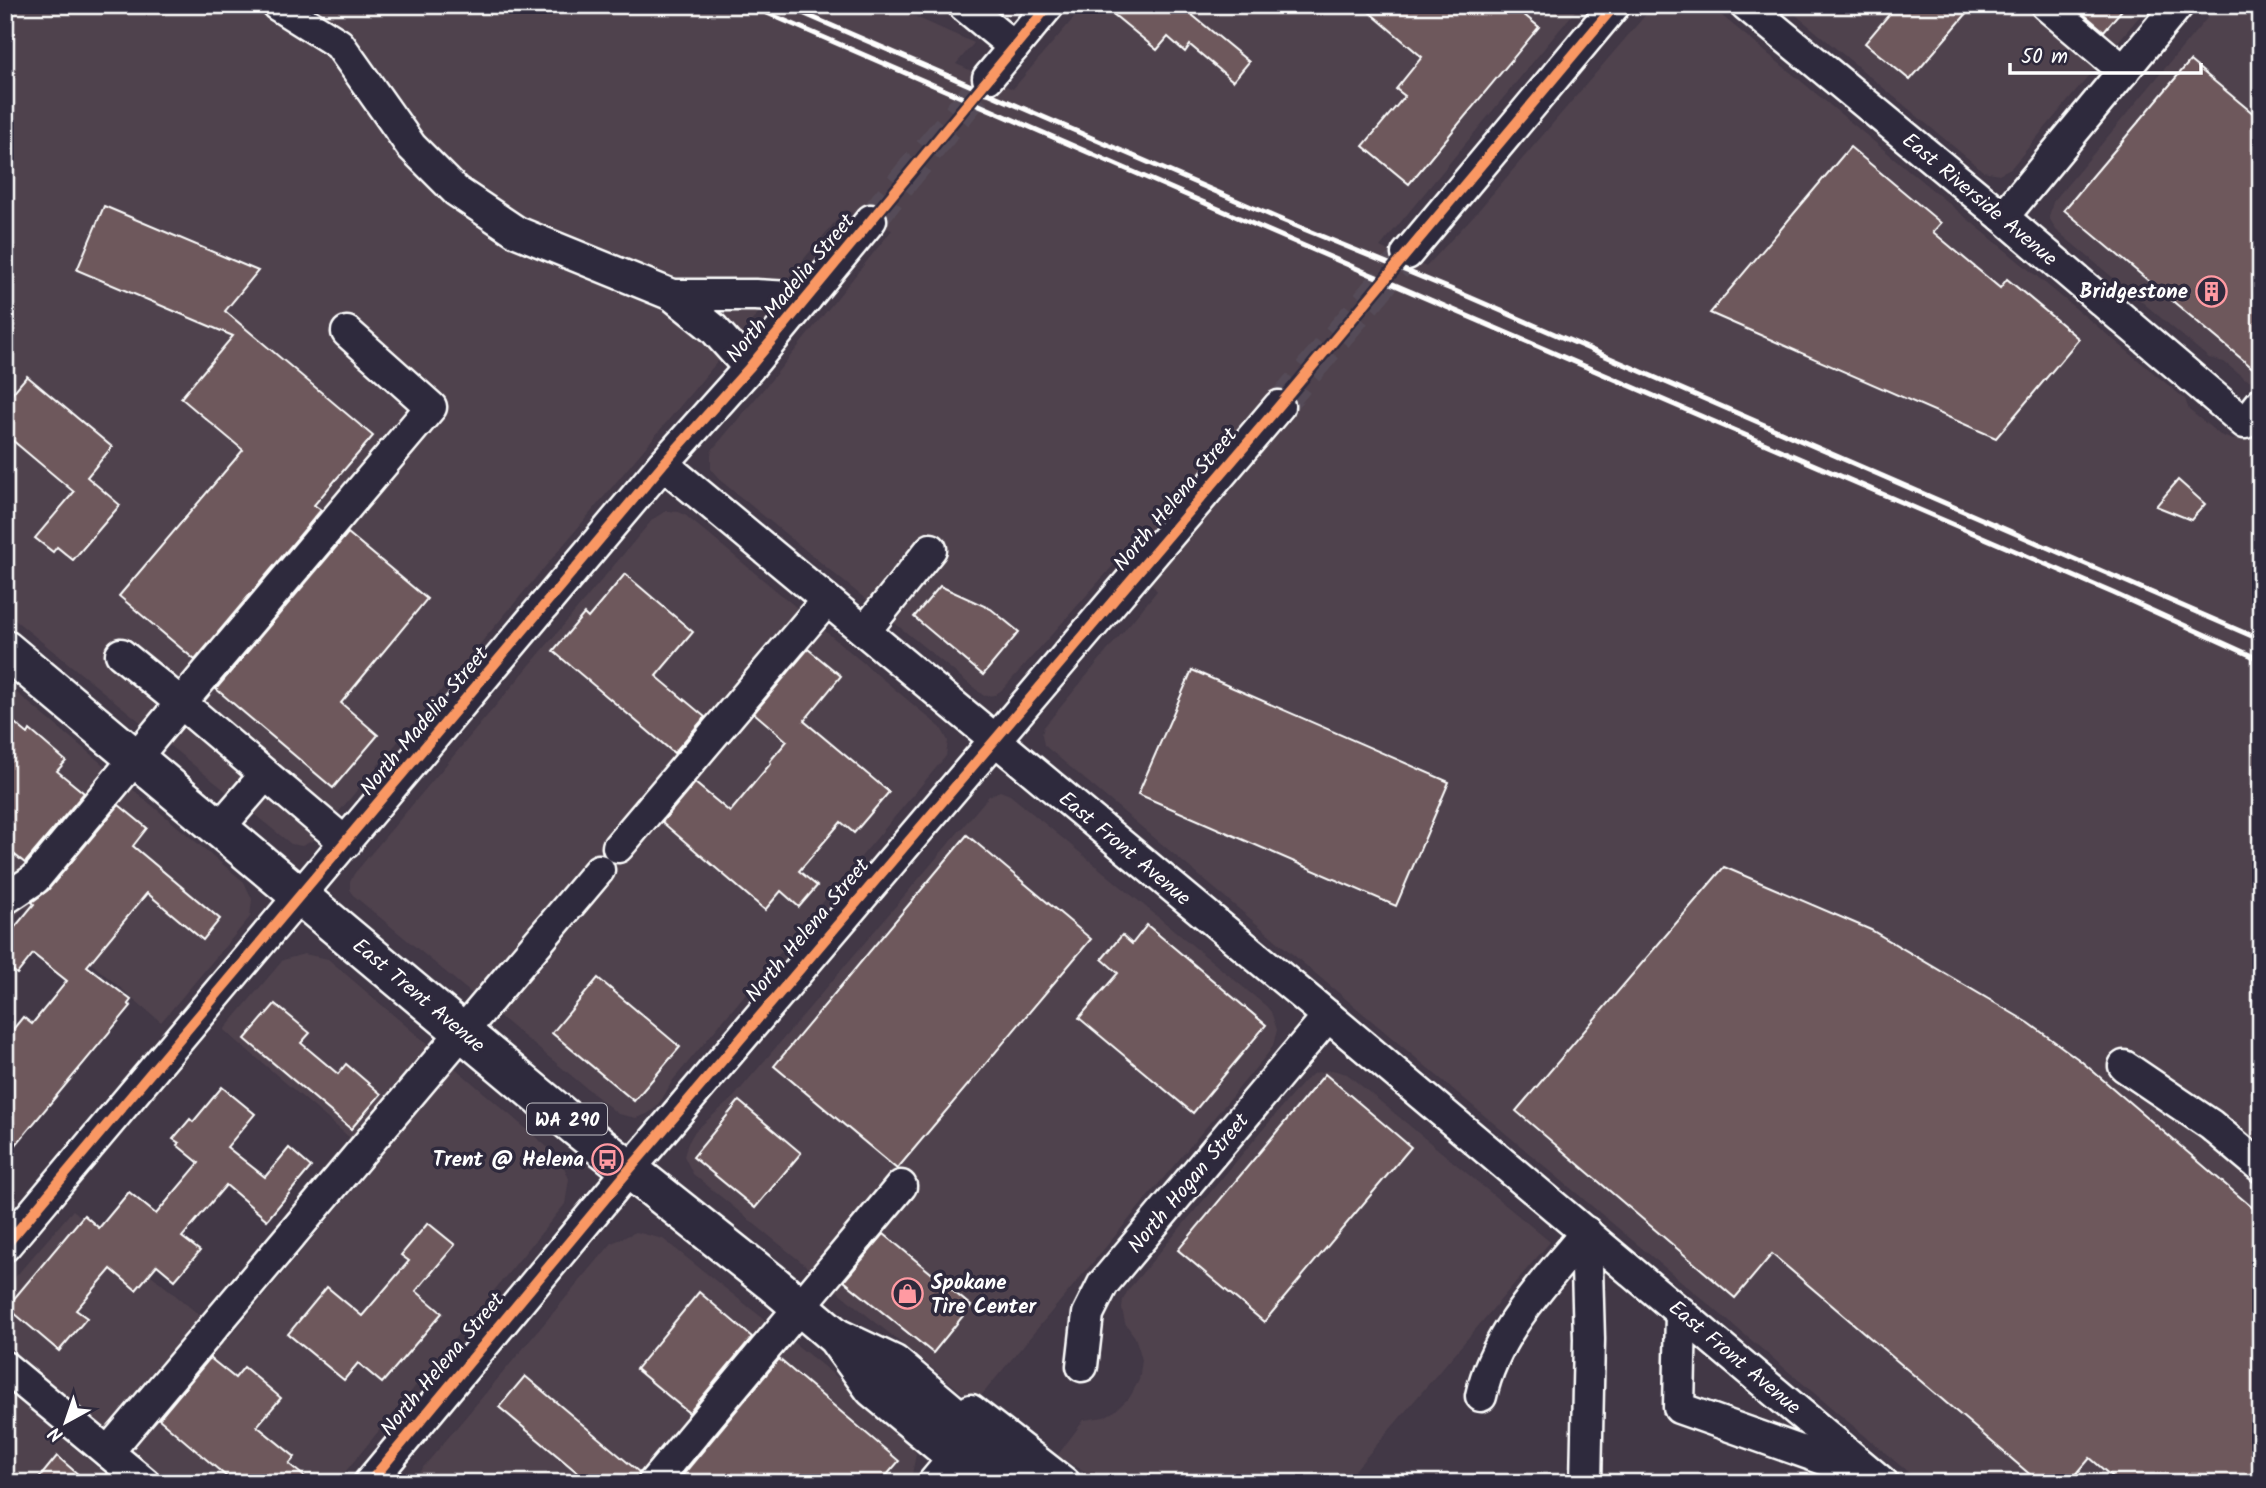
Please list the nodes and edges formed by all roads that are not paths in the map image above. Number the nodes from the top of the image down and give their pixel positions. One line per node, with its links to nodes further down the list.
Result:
1 (277, 5): 14 (street)
2 (963, 5): 8 (street)
3 (1049, 5): 8 (street)
4 (1615, 5): 13 (street)
5 (1746, 5): 11 (street, East Riverside Avenue)
6 (2046, 5): 9 (street)
7 (2178, 5): 9 (street)
8 (1014, 47): 10 (street)
9 (2124, 71): 11 (street)
10 (988, 78)
11 (2003, 217): 19 (street, East Riverside Avenue)
12 (871, 220): 15 (street, North Madelia Street)
13 (1407, 254)
14 (672, 295): 15 (street); 17 (street)
15 (807, 298): 17 (street, North Madelia Street)
16 (347, 332): 26 (street)
17 (749, 368): 20 (street, North Madelia Street)
18 (1279, 406): 27 (street, North Helena Street)
19 (2253, 413)
20 (663, 464): 22 (street, East Front Avenue); 31 (street, North Madelia Street)
21 (931, 549): 23 (street)
22 (827, 600): 23 (street, East Front Avenue); 32 (street)
23 (865, 631): 27 (street, East Front Avenue)
24 (5, 649): 28 (main road, East Trent Avenue / WA 290)
25 (121, 654): 26 (street)
26 (181, 703): 28 (street); 29 (street)
27 (995, 740): 36 (street, East Front Avenue); 40 (street, North Helena Street)
28 (135, 757): 30 (main road, East Trent Avenue / WA 290); 35 (street)
29 (265, 775): 30 (street); 31 (street)
30 (220, 827): 34 (main road, East Trent Avenue / WA 290)
31 (346, 843): 34 (street, North Madelia Street)
32 (618, 847)
33 (598, 870): 37 (street)
34 (302, 895): 37 (main road, East Trent Avenue / WA 290); 43 (street, North Madelia Street)
35 (5, 899)
36 (1328, 1016): 42 (street, East Front Avenue); 48 (street, North Hogan Street)
37 (463, 1032): 40 (main road, East Trent Avenue / WA 290); 51 (street)
38 (2124, 1066): 39 (street)
39 (2261, 1167)
40 (629, 1170): 44 (main road, East Trent Avenue / WA 290); 55 (street, North Helena Street)
41 (901, 1186): 44 (street)
42 (1586, 1232): 45 (street, East Front Avenue); 50 (street); 60 (street)
43 (5, 1246)
44 (801, 1307): 46 (main road, East Trent Avenue / WA 290); 56 (street)
45 (1681, 1312): 53 (street, East Front Avenue); 53 (street)
46 (836, 1337): 47 (main road, East Trent Avenue / WA 290); 52 (main road, East Trent Avenue / WA 290)
47 (893, 1364): 52 (main road, East Trent Avenue / WA 290); 59 (street)
48 (1082, 1366)
49 (5, 1367): 51 (street)
50 (1481, 1396)
51 (108, 1452): 54 (street)
52 (954, 1458): 57 (main road, East Trent Avenue / WA 290); 58 (main road, East Trent Avenue / WA 290)
53 (1881, 1481)
54 (145, 1483)
55 (369, 1483)
56 (653, 1483)
57 (987, 1483)
58 (1034, 1483)
59 (1065, 1483)
60 (1586, 1483)

